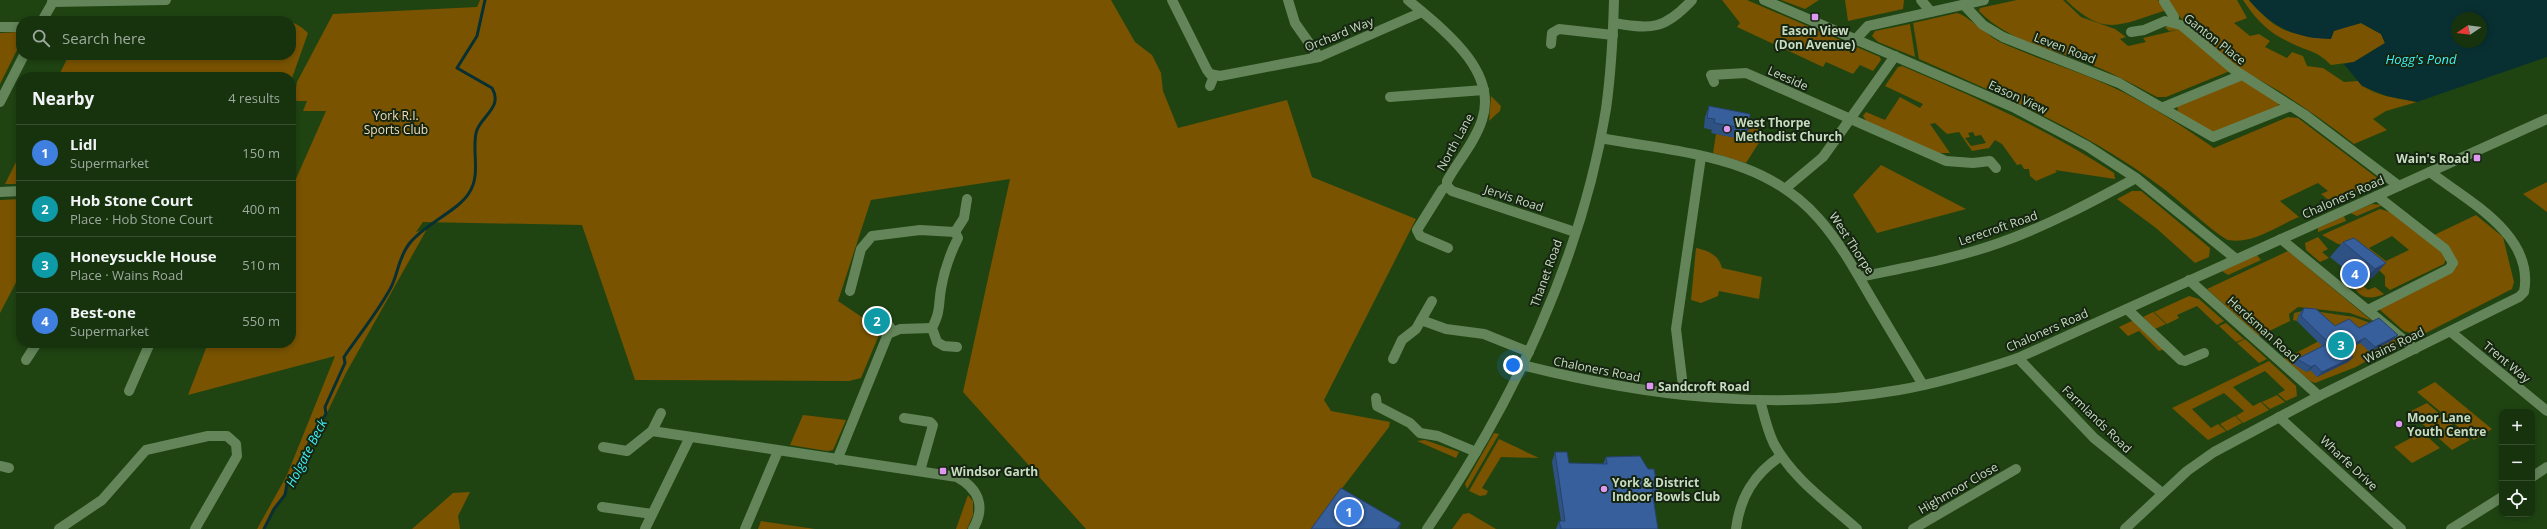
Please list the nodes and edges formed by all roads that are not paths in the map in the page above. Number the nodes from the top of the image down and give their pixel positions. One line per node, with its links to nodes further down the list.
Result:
1 (166, 0): 10 (street)
2 (1172, 0): 29 (street)
3 (1288, 0): 25 (street)
4 (1408, 0): 13 (street, North Lane)
5 (1614, 0): 17 (street, Thanet Road)
6 (1692, 0): 17 (street)
7 (1764, 0): 22 (street, Eason View)
8 (1921, 0): 14 (street)
9 (1984, 0): 12 (street)
10 (53, 1): 15 (street)
11 (2164, 1): 16 (street, Ganton Place)
12 (1964, 5): 14 (street); 35 (street, Leven Road)
13 (1422, 12): 25 (street, Orchard Way); 31 (street, North Lane)
14 (1931, 12): 22 (street)
15 (45, 16)
16 (2173, 22): 20 (street, Ganton Place); 28 (street, Ganton Place)
17 (1614, 24): 21 (street, Thanet Road)
18 (16, 26): 19 (street)
19 (0, 27)
20 (2132, 32)
21 (1613, 35): 23 (street); 38 (street, Thanet Road)
22 (1856, 39): 24 (street, Eason View)
23 (1551, 44)
24 (1895, 56): 37 (street); 42 (street, Eason View)
25 (1319, 57): 29 (street, Orchard Way)
26 (21, 60): 33 (street)
27 (1711, 74): 37 (street, Leeside)
28 (2242, 75): 34 (street); 35 (street)
29 (1214, 76): 30 (street)
30 (1210, 86)
31 (1484, 90): 32 (street); 43 (street, North Lane)
32 (1390, 97)
33 (0, 102)
34 (2291, 106): 35 (street, Leven Road); 44 (street)
35 (2164, 107)
36 (2547, 119): 41 (street, Chaloners Road)
37 (1851, 120): 40 (street, Leeside); 45 (street)
38 (1600, 138): 39 (street, West Thorpe); 51 (street, Thanet Road)
39 (1701, 157): 45 (street, West Thorpe); 78 (street)
40 (1991, 162)
41 (2430, 172): 44 (street, Chaloners Road); 65 (street, Wains Road)
42 (2136, 178): 54 (street, Eason View); 55 (street, Lerecroft Road)
43 (1447, 186): 51 (street, Jervis Road); 53 (street, North Lane)
44 (2399, 186): 48 (street, Chaloners Road)
45 (1786, 188): 55 (street, West Thorpe)
46 (16, 191): 47 (street)
47 (0, 192)
48 (2377, 196): 52 (street, Chaloners Road); 60 (street)
49 (967, 199): 50 (street)
50 (955, 232): 57 (street); 63 (street)
51 (1575, 232): 70 (street, Thanet Road)
52 (2281, 239): 54 (street, Chaloners Road); 60 (street)
53 (1448, 248)
54 (2236, 259): 56 (street, Chaloners Road)
55 (1860, 277): 76 (street, West Thorpe)
56 (2190, 280): 59 (street, Chaloners Road); 79 (street, Herdsman Road)
57 (850, 291)
58 (1432, 301): 62 (street)
59 (2127, 309): 71 (street); 72 (street, Chaloners Road)
60 (2368, 310): 69 (street)
61 (881, 315): 64 (street)
62 (1421, 320): 70 (street); 73 (street)
63 (932, 328): 64 (street); 66 (street)
64 (892, 330): 92 (street)
65 (2451, 332): 69 (street, Wains Road); 82 (street, Trent Way)
66 (957, 347)
67 (34, 348): 74 (street)
68 (148, 348): 77 (street)
69 (2415, 349): 79 (street, Wains Road)
70 (1529, 352): 75 (street, Thanet Road)
71 (2204, 353)
72 (2018, 358): 76 (street, Chaloners Road); 95 (street, Farmlands Road)
73 (1393, 359)
74 (26, 360)
75 (1522, 366): 78 (street, Chaloners Road); 90 (street, Thanet Road)
76 (1923, 385): 81 (street, Chaloners Road)
77 (128, 391)
78 (1684, 396): 81 (street, Chaloners Road)
79 (2319, 396): 84 (street, Wains Road)
80 (1376, 398): 90 (street)
81 (1760, 400): 91 (street)
82 (2547, 412)
83 (661, 413): 86 (street)
84 (2279, 417): 95 (street, Wains Road); 109 (street, Wharfe Drive)
85 (904, 418): 94 (street)
86 (652, 431): 87 (street); 88 (street)
87 (690, 437): 89 (street); 98 (street)
88 (603, 447)
89 (778, 451): 92 (street); 102 (street)
90 (1476, 452): 104 (street, Thanet Road)
91 (1781, 456): 105 (street); 106 (street)
92 (837, 460): 94 (street)
93 (2016, 469): 107 (street, Highmoor Close)
94 (920, 470): 103 (street)
95 (2162, 493): 108 (street, Wains Road)
96 (2499, 499): 110 (street)
97 (602, 507): 98 (street)
98 (652, 514): 101 (street)
99 (59, 529): 100 (street)
100 (195, 529)
101 (645, 529)
102 (745, 529)
103 (973, 529)
104 (1427, 529)
105 (1736, 529)
106 (1857, 529)
107 (1913, 529)
108 (2125, 529)
109 (2401, 529)
110 (2451, 529)

